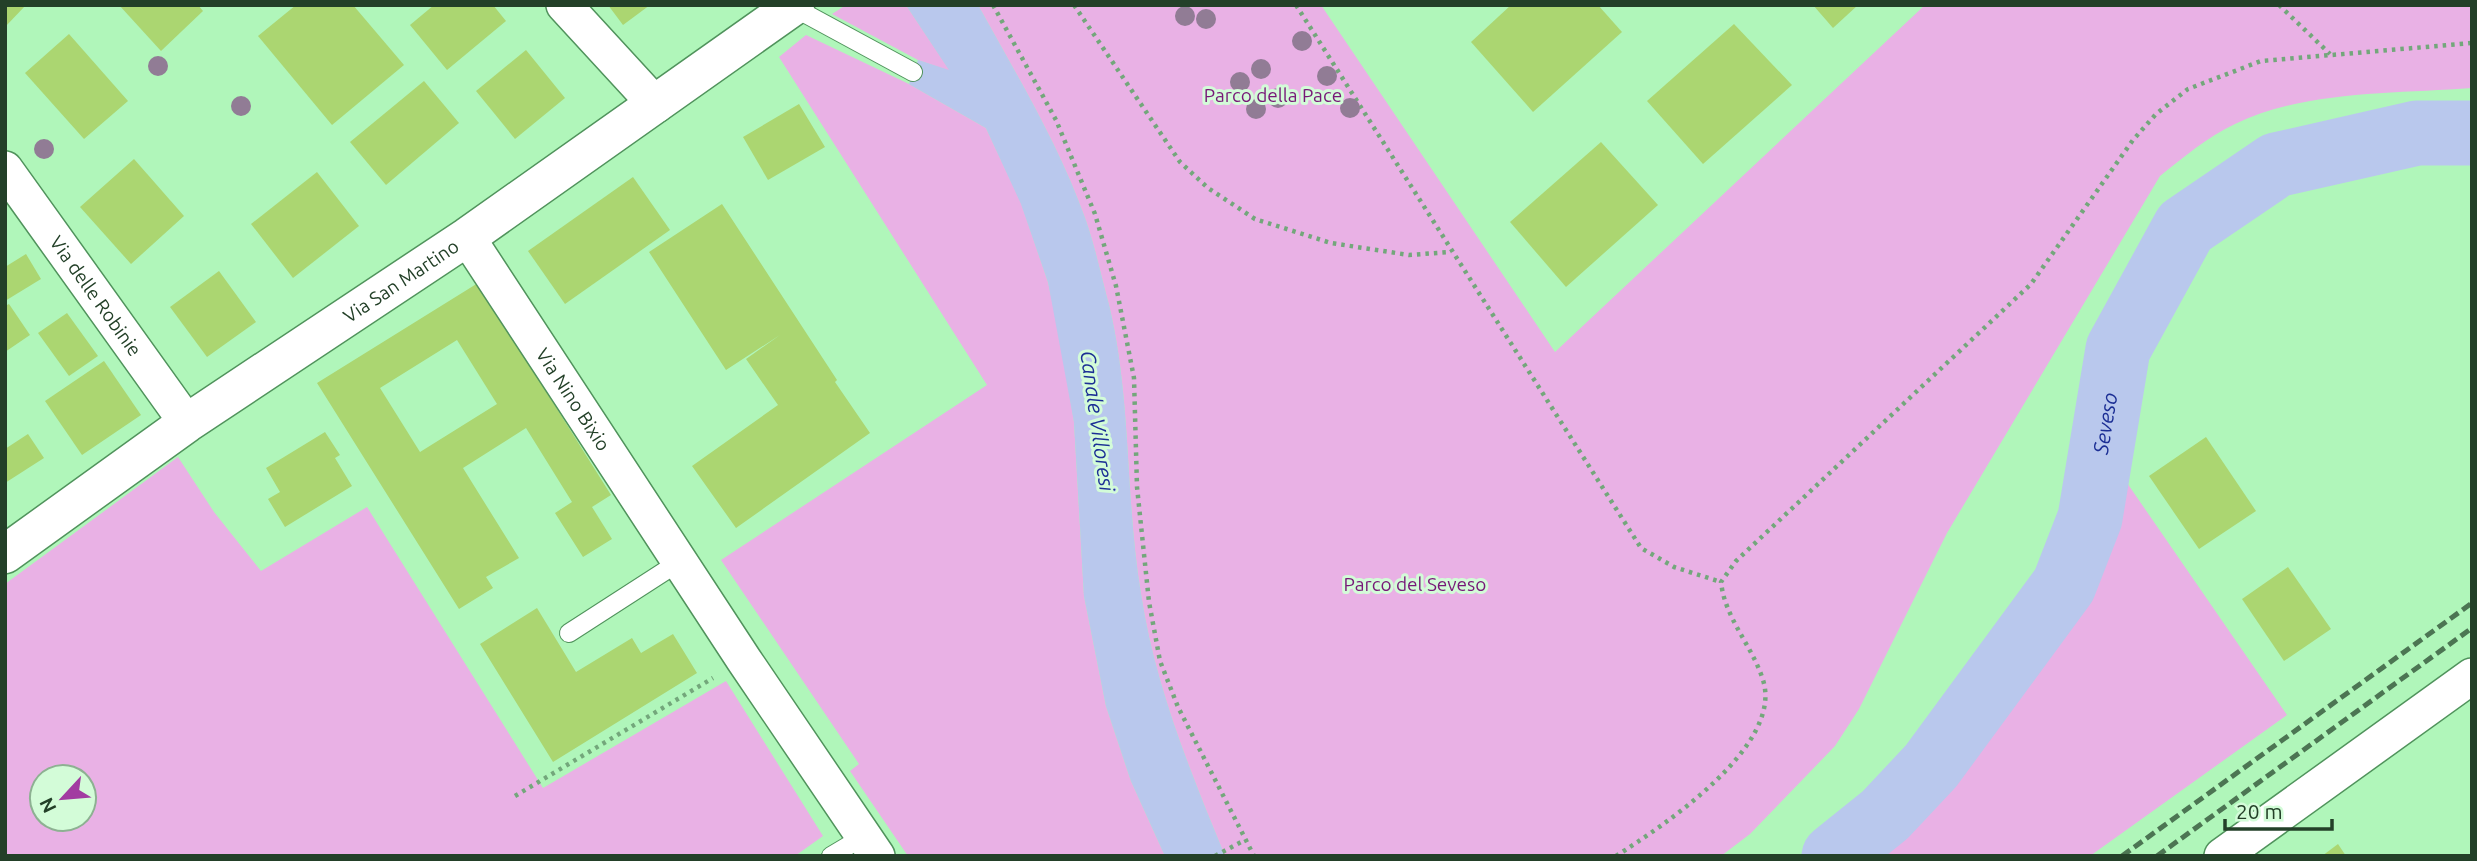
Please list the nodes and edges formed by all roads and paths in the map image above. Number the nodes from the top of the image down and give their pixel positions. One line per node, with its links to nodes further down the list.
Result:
1 (564, 5): 10 (street)
2 (993, 5): 22 (path)
3 (1074, 5): 13 (path)
4 (1296, 5): 13 (path)
5 (2279, 5): 8 (path)
6 (794, 6): 9 (lane); 10 (street, Via San Martino)
7 (2472, 43): 8 (path)
8 (2330, 54): 17 (path)
9 (913, 72)
10 (656, 105): 12 (street, Via San Martino)
11 (5, 169): 14 (street, Via delle Robinie)
12 (467, 237): 14 (street, Via San Martino); 16 (street, Via Nino Bixio)
13 (1451, 252): 17 (path)
14 (187, 423): 15 (street, Via San Martino)
15 (5, 554)
16 (679, 562): 18 (lane); 19 (street, Via Nino Bixio)
17 (1721, 582): 27 (path)
18 (569, 633)
19 (744, 660): 21 (path); 23 (street, Via Nino Bixio)
20 (2472, 676): 28 (street)
21 (515, 796)
22 (1245, 840): 25 (path); 26 (path)
23 (870, 846): 24 (lane)
24 (831, 856)
25 (1215, 856)
26 (1254, 856)
27 (1616, 856)
28 (2222, 856)

